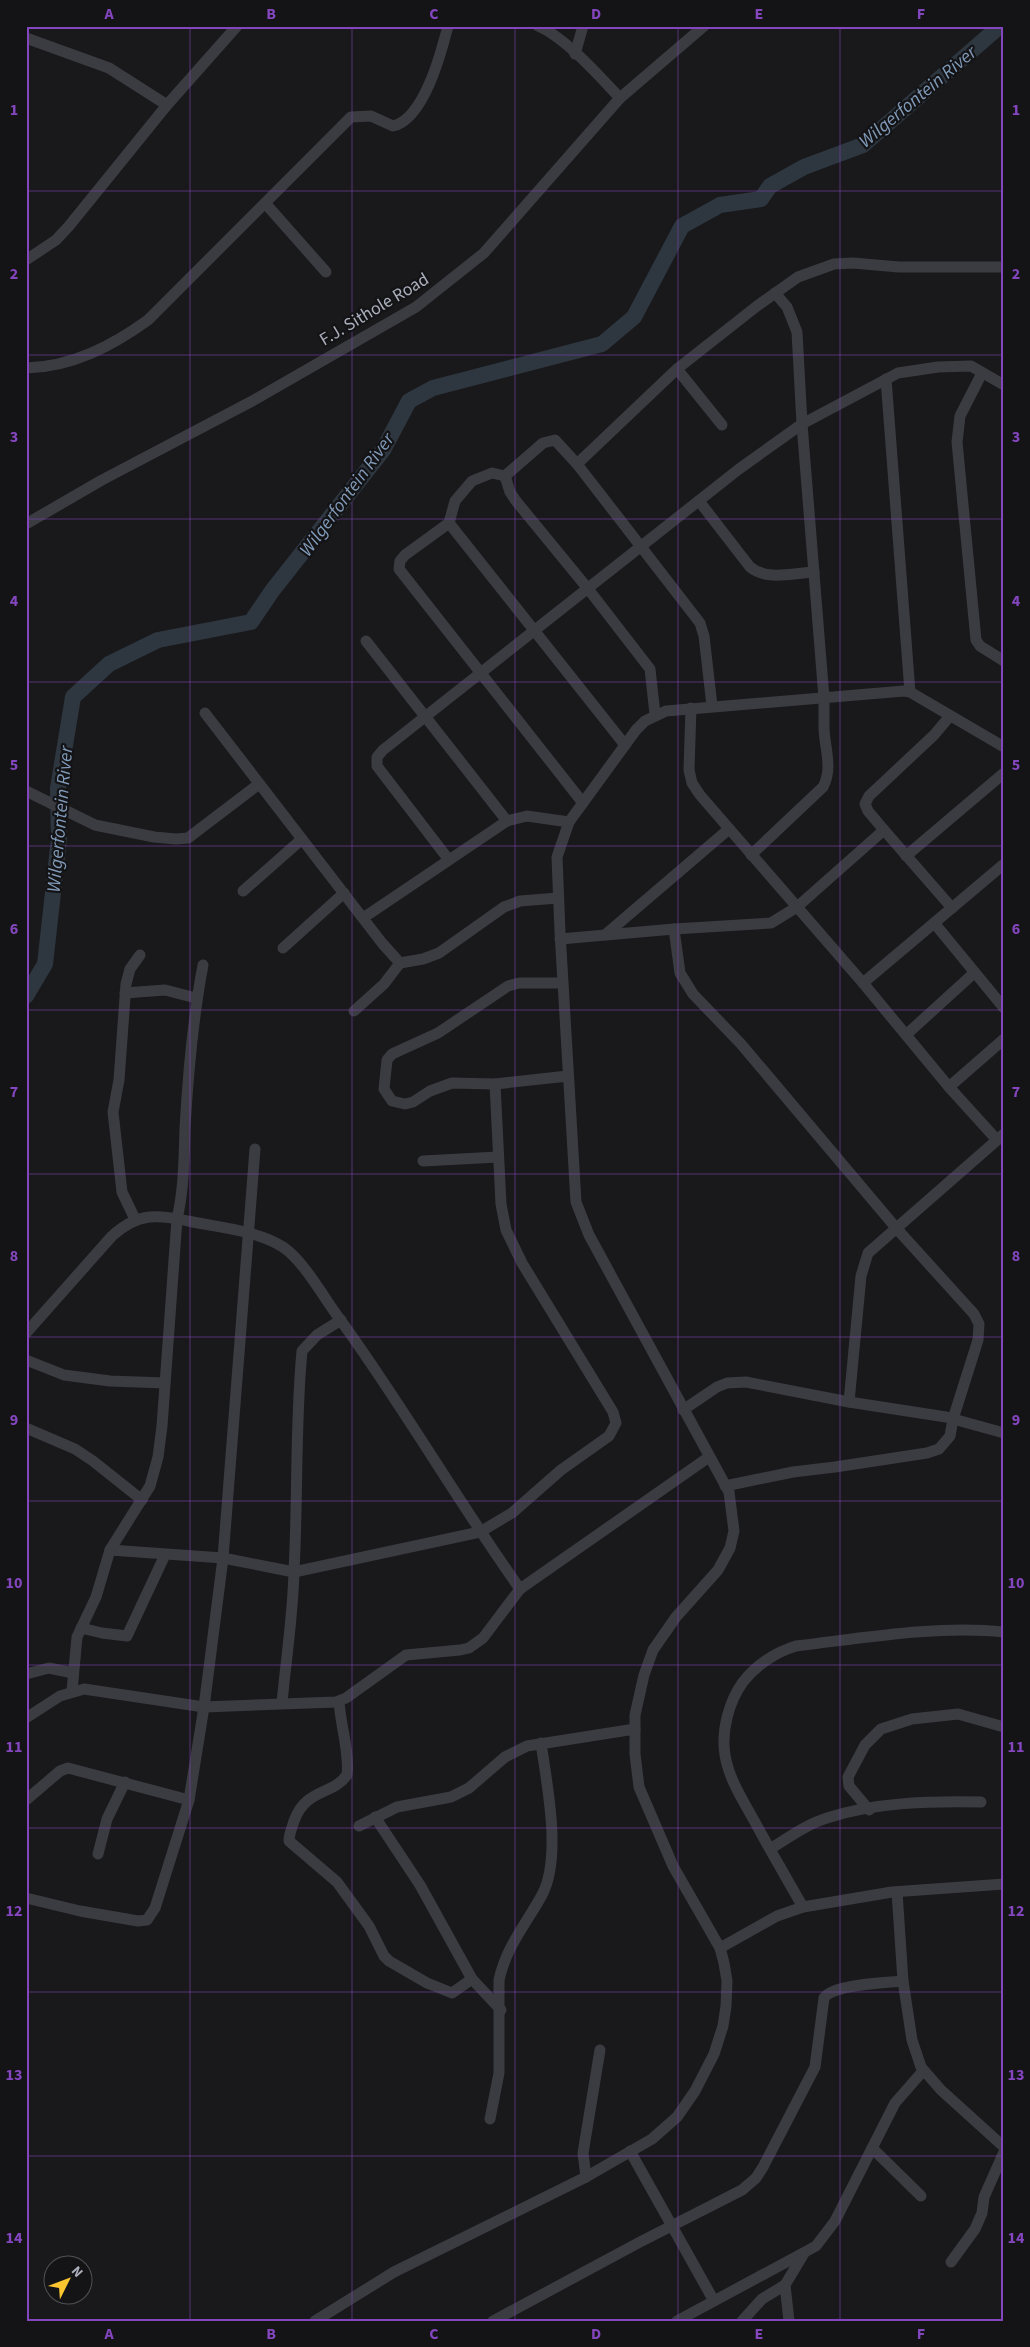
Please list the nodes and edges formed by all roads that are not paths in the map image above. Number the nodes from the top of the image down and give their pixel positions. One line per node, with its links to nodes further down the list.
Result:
1 (237, 26): 9 (street)
2 (448, 26): 10 (street)
3 (538, 26): 7 (street)
4 (583, 26): 7 (street)
5 (704, 26): 8 (street, F.J. Sithole Road)
6 (26, 38): 9 (street)
7 (576, 54): 8 (street)
8 (620, 98): 26 (street, F.J. Sithole Road)
9 (167, 105): 11 (street)
10 (265, 203): 13 (street); 15 (street)
11 (26, 260)
12 (1004, 267): 14 (street)
13 (326, 272)
14 (775, 293): 16 (street); 20 (street)
15 (26, 368)
16 (677, 369): 21 (street); 22 (street)
17 (982, 373): 18 (street); 19 (street); 32 (street)
18 (886, 379): 20 (street); 34 (street)
19 (1004, 385)
20 (802, 424): 24 (street); 28 (street)
21 (722, 425)
22 (576, 464): 23 (street); 27 (street)
23 (505, 476): 25 (street); 29 (street)
24 (699, 501): 27 (street); 28 (street)
25 (449, 523): 30 (street); 33 (street)
26 (26, 524)
27 (641, 548): 29 (street); 36 (street)
28 (814, 572): 35 (street)
29 (589, 590): 30 (street); 39 (street)
30 (534, 633): 33 (street); 42 (street)
31 (366, 641): 41 (street)
32 (1004, 661)
33 (481, 675): 41 (street); 47 (street)
34 (910, 692): 35 (street); 40 (street)
35 (824, 698): 36 (street); 53 (street)
36 (712, 706): 37 (street)
37 (691, 708): 39 (street); 50 (street)
38 (205, 714): 45 (street)
39 (655, 714): 42 (street)
40 (950, 716): 43 (street); 51 (street)
41 (426, 717): 48 (street); 55 (street)
42 (625, 745): 47 (street)
43 (1004, 748)
44 (1004, 773): 54 (street)
45 (259, 784): 46 (street); 52 (street)
46 (28, 792)
47 (583, 803): 49 (street)
48 (507, 821): 49 (street); 55 (street)
49 (569, 822): 59 (street)
50 (729, 829): 53 (street); 65 (street)
51 (884, 830): 54 (street); 60 (street)
52 (302, 839): 57 (street); 58 (street)
53 (751, 854): 60 (street)
54 (906, 856): 61 (street)
55 (448, 860): 62 (street)
56 (1004, 864): 61 (street)
57 (243, 891)
58 (344, 893): 62 (street); 67 (street)
59 (558, 898): 66 (street); 69 (street)
60 (797, 907): 64 (street); 73 (street)
61 (952, 908): 63 (street)
62 (363, 918): 69 (street)
63 (935, 924): 71 (street); 73 (street)
64 (674, 929): 65 (street); 89 (street)
65 (605, 935): 66 (street)
66 (560, 939): 72 (street)
67 (283, 948)
68 (140, 955): 74 (street)
69 (400, 963): 77 (street)
70 (203, 964): 75 (street)
71 (974, 973): 76 (street); 78 (street)
72 (562, 983): 80 (street); 81 (street)
73 (863, 983): 78 (street)
74 (125, 993): 75 (street); 87 (street)
75 (196, 998): 88 (street)
76 (1004, 1008)
77 (354, 1011)
78 (907, 1034): 82 (street)
79 (1004, 1039): 82 (street)
80 (568, 1076): 81 (street); 96 (street)
81 (495, 1084): 85 (street)
82 (949, 1087): 83 (street)
83 (1000, 1137): 89 (street)
84 (255, 1149): 90 (street)
85 (498, 1157): 86 (street); 103 (street)
86 (423, 1161)
87 (135, 1219): 88 (street); 92 (street)
88 (177, 1219): 90 (street); 94 (street)
89 (897, 1229): 95 (street); 97 (street)
90 (248, 1234): 91 (street); 106 (street)
91 (341, 1320): 103 (street); 107 (street)
92 (26, 1333)
93 (26, 1360): 94 (street)
94 (165, 1383): 102 (street)
95 (849, 1402): 96 (street); 97 (street)
96 (684, 1410): 100 (street)
97 (953, 1419): 99 (street); 101 (street)
98 (26, 1428): 102 (street)
99 (1004, 1433)
100 (710, 1457): 101 (street); 108 (street)
101 (725, 1486): 119 (street)
102 (142, 1500): 104 (street)
103 (480, 1532): 107 (street); 108 (street)
104 (110, 1550): 105 (street); 109 (street)
105 (165, 1555): 106 (street); 109 (street)
106 (223, 1558): 107 (street); 116 (street)
107 (294, 1572): 115 (street)
108 (520, 1589): 114 (street)
109 (81, 1628): 111 (street)
110 (1004, 1632): 128 (street)
111 (73, 1673): 112 (street); 113 (street)
112 (26, 1674)
113 (72, 1691): 116 (street); 117 (street)
114 (339, 1701): 115 (street); 135 (street)
115 (282, 1703): 116 (street)
116 (204, 1707): 123 (street)
117 (26, 1718)
118 (1004, 1727): 125 (street)
119 (635, 1729): 120 (street); 134 (street)
120 (541, 1743): 126 (street); 137 (street)
121 (125, 1782): 122 (street); 123 (street); 129 (street)
122 (26, 1800)
123 (189, 1800): 132 (street)
124 (981, 1802): 125 (street)
125 (869, 1810): 128 (street)
126 (375, 1817): 127 (street); 135 (street)
127 (358, 1826)
128 (770, 1849): 133 (street)
129 (98, 1854)
130 (1004, 1884): 131 (street)
131 (896, 1892): 133 (street); 136 (street)
132 (26, 1898)
133 (803, 1907): 134 (street)
134 (720, 1948): 143 (street)
135 (472, 1979): 137 (street)
136 (903, 1981): 139 (street); 147 (street)
137 (501, 2010): 140 (street)
138 (600, 2050): 145 (street)
139 (923, 2071): 141 (street); 142 (street)
140 (490, 2119)
141 (1004, 2147)
142 (872, 2148): 146 (street); 148 (street)
143 (630, 2151): 145 (street); 147 (street)
144 (1004, 2152): 149 (street)
145 (586, 2177): 152 (street)
146 (922, 2196)
147 (672, 2226): 151 (street); 153 (street)
148 (804, 2254): 150 (street); 151 (street)
149 (951, 2262)
150 (785, 2285): 155 (street); 156 (street)
151 (714, 2302): 154 (street)
152 (315, 2321)
153 (493, 2321)
154 (677, 2321)
155 (742, 2321)
156 (789, 2321)

